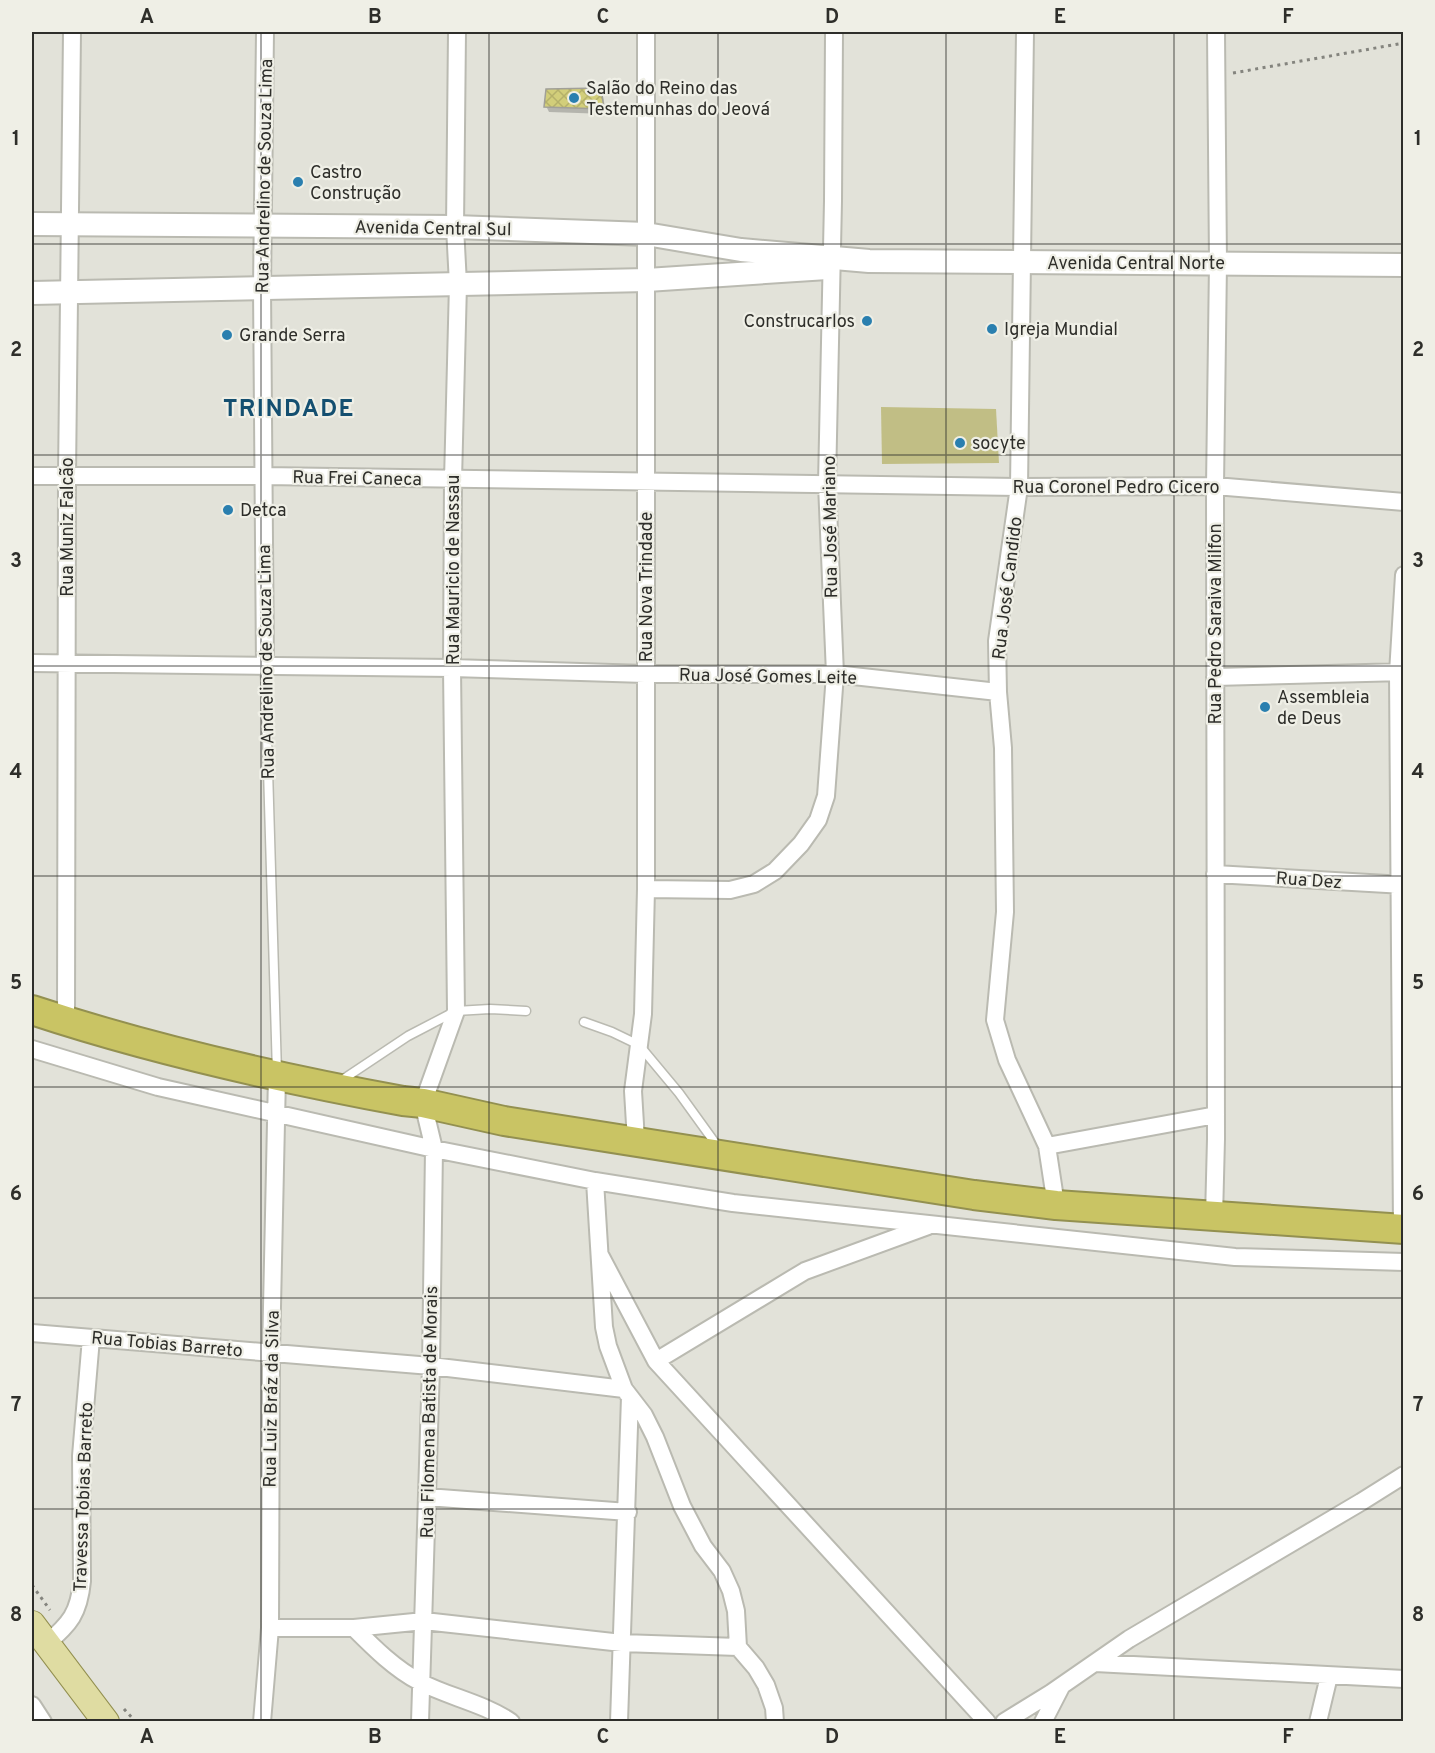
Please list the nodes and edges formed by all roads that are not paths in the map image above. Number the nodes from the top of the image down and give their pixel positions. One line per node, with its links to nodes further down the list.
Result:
1 (72, 32): 9 (street, Rua Muniz Falcão)
2 (265, 32): 11 (street, Rua Andrelino de Souza Lima)
3 (457, 32): 10 (street, Rua Mauricio de Nassau)
4 (646, 32): 12 (street, Rua Nova Trindade)
5 (834, 32): 13 (street, Rua José Mariano)
6 (1025, 32): 14 (street, Rua José Candido)
7 (1216, 32): 15 (street, Rua Pedro Saraiva Milfon)
8 (32, 224): 9 (main road, Avenida Central Sul)
9 (70, 225): 11 (main road, Avenida Central Sul); 20 (street, Rua Muniz Falcão)
10 (455, 226): 11 (main road, Avenida Central Sul); 12 (main road, Avenida Central Sul); 18 (street, Rua Mauricio de Nassau)
11 (262, 227): 19 (street, Rua Andrelino de Souza Lima)
12 (646, 234): 13 (main road, Avenida Central Sul); 17 (street, Rua Nova Trindade)
13 (832, 262): 14 (main road, Avenida Central Norte); 17 (main road); 27 (street, Rua José Mariano)
14 (1022, 262): 15 (main road, Avenida Central Norte); 29 (street, Rua José Candido)
15 (1218, 263): 16 (main road, Avenida Central Norte); 28 (street, Rua Pedro Saraiva Milfon)
16 (1404, 265)
17 (647, 280): 18 (main road); 26 (street, Rua Nova Trindade)
18 (458, 284): 19 (main road); 25 (street, Rua Mauricio de Nassau)
19 (262, 288): 20 (main road); 24 (street, Rua Andrelino de Souza Lima)
20 (69, 292): 21 (main road); 23 (street, Rua Muniz Falcão)
21 (32, 293)
22 (32, 476): 23 (street, Rua Frei Caneca)
23 (67, 476): 24 (street, Rua Frei Caneca); 33 (street, Rua Muniz Falcão)
24 (264, 476): 25 (street, Rua Frei Caneca); 34 (street, Rua Andrelino de Souza Lima)
25 (453, 480): 26 (street, Rua Frei Caneca); 35 (street, Rua Mauricio de Nassau)
26 (647, 482): 27 (street, Rua Frei Caneca); 37 (street, Rua Nova Trindade)
27 (827, 484): 29 (street, Rua Coronel Pedro Cicero); 38 (street, Rua José Mariano)
28 (1215, 486): 29 (street, Rua Coronel Pedro Cicero); 30 (street, Rua Coronel Pedro Cicero); 39 (street, Rua Pedro Saraiva Milfon)
29 (1019, 487): 40 (street, Rua José Candido)
30 (1404, 502)
31 (1404, 575): 36 (street)
32 (32, 663): 33 (street, Rua José Gomes Leite)
33 (67, 664): 34 (street, Rua José Gomes Leite); 47 (street, Rua Muniz Falcão)
34 (265, 668): 35 (street, Rua José Gomes Leite); 51 (lane, Rua Andrelino de Souza Lima)
35 (452, 668): 37 (street, Rua José Gomes Leite); 45 (street, Rua Mauricio de Nassau)
36 (1401, 673): 39 (street); 42 (street)
37 (645, 674): 38 (street, Rua José Gomes Leite); 43 (street, Rua Nova Trindade)
38 (835, 674): 40 (street, Rua José Gomes Leite); 43 (street, Rua José Mariano)
39 (1215, 676): 41 (street, Rua Pedro Saraiva Milfon)
40 (998, 692): 58 (street, Rua José Candido)
41 (1215, 874): 42 (street, Rua Dez); 55 (street, Rua Pedro Saraiva Milfon)
42 (1401, 886): 57 (street)
43 (646, 889): 49 (street, Rua Nova Trindade)
44 (32, 1010): 47 (highway)
45 (456, 1011): 46 (lane); 52 (lane); 53 (street, Rua Mauricio de Nassau)
46 (526, 1011)
47 (66, 1022): 51 (highway)
48 (584, 1022): 49 (lane)
49 (639, 1045): 56 (street, Rua Nova Trindade); 60 (lane)
50 (32, 1049): 54 (street)
51 (277, 1076): 52 (highway); 54 (street, Rua Luiz Bráz da Silva)
52 (331, 1088): 53 (highway)
53 (423, 1103): 56 (highway); 59 (street, Rua Filomena Batista de Morais)
54 (277, 1112): 59 (street); 70 (street, Rua Luiz Bráz da Silva)
55 (1216, 1115): 58 (street); 63 (street, Rua Pedro Saraiva Milfon)
56 (636, 1141): 60 (highway)
57 (1402, 1144): 65 (street)
58 (1047, 1146): 62 (street, Rua José Candido)
59 (434, 1149): 61 (street); 72 (street, Rua Filomena Batista de Morais)
60 (724, 1155): 62 (highway)
61 (595, 1181): 64 (street); 66 (street)
62 (1056, 1205): 63 (highway)
63 (1214, 1218): 65 (highway)
64 (933, 1224): 67 (street); 71 (street)
65 (1403, 1229)
66 (600, 1256): 71 (street); 73 (street)
67 (1404, 1262)
68 (32, 1333): 69 (street, Rua Tobias Barreto)
69 (91, 1338): 70 (street, Rua Tobias Barreto); 80 (street, Travessa Tobias Barreto)
70 (271, 1353): 72 (street, Rua Tobias Barreto); 78 (street, Rua Luiz Bráz da Silva)
71 (656, 1361): 94 (street)
72 (431, 1366): 73 (street, Rua Tobias Barreto); 75 (street, Rua Filomena Batista de Morais)
73 (627, 1393): 76 (street); 82 (street)
74 (1404, 1475): 83 (street)
75 (427, 1497): 76 (street); 77 (street, Rua Filomena Batista de Morais)
76 (628, 1512): 81 (street)
77 (424, 1621): 79 (street); 81 (street); 86 (street, Rua Filomena Batista de Morais)
78 (270, 1628): 79 (street); 89 (street, Rua Luiz Bráz da Silva)
79 (354, 1628): 86 (street)
80 (39, 1634): 88 (main road)
81 (622, 1643): 82 (street); 92 (street)
82 (738, 1647): 93 (street)
83 (1095, 1664): 84 (street); 87 (street)
84 (1329, 1676): 85 (street); 97 (street)
85 (1404, 1680)
86 (420, 1682): 90 (street, Rua Filomena Batista de Morais); 91 (street)
87 (1062, 1686): 95 (street); 96 (street)
88 (106, 1722)
89 (262, 1722)
90 (420, 1722)
91 (511, 1722)
92 (619, 1722)
93 (776, 1722)
94 (987, 1722)
95 (1004, 1722)
96 (1043, 1722)
97 (1317, 1722)

